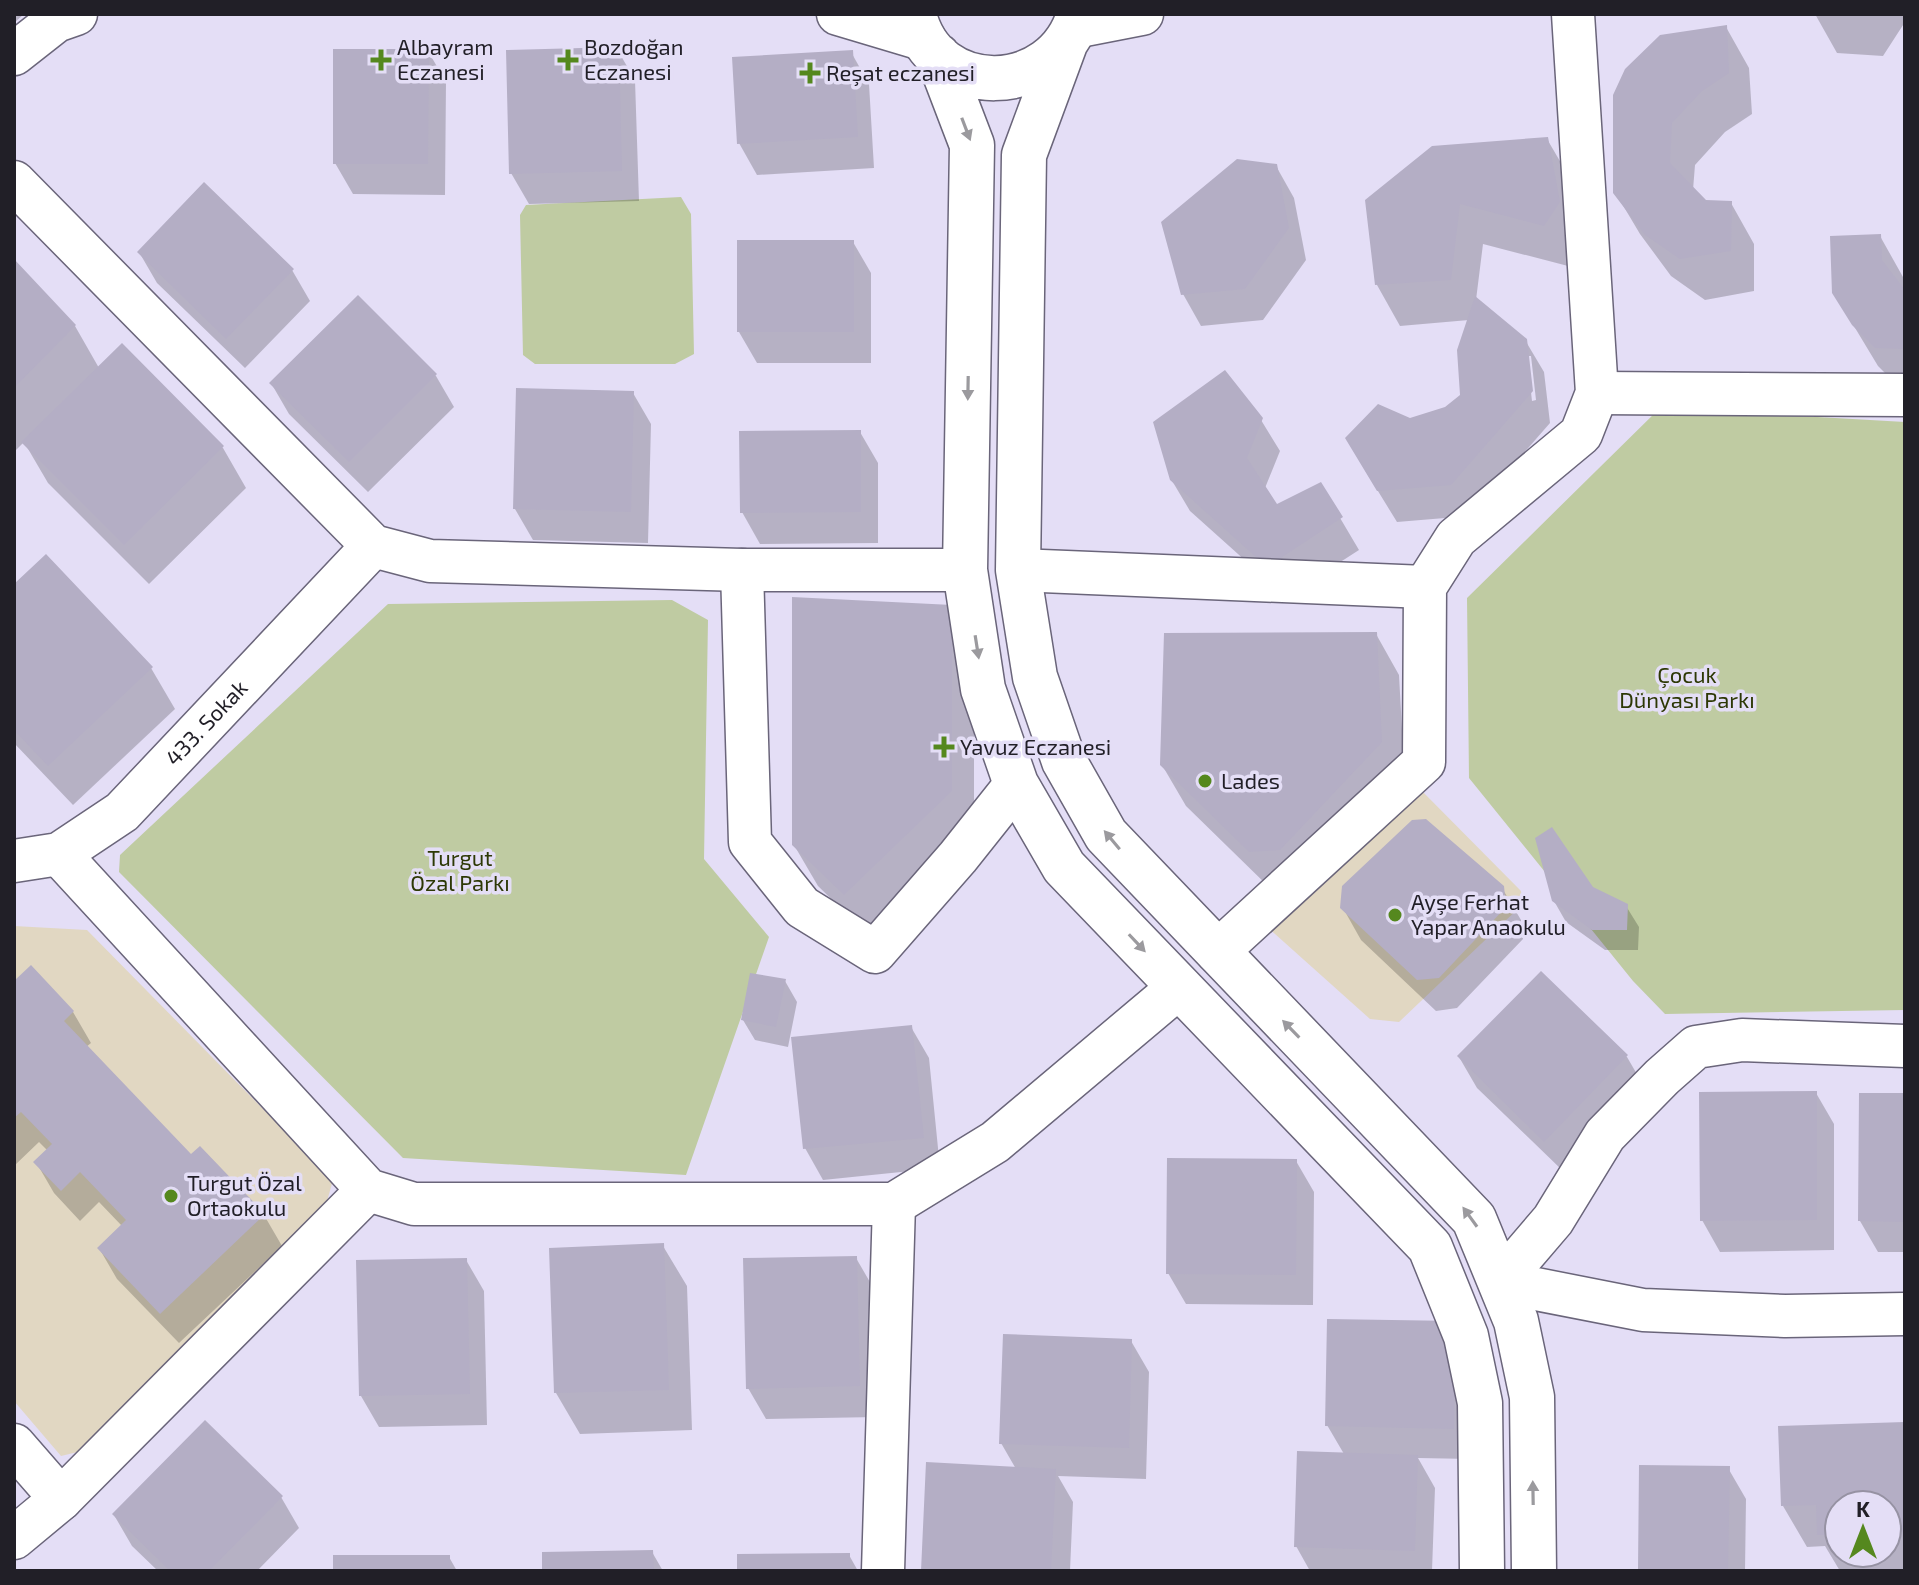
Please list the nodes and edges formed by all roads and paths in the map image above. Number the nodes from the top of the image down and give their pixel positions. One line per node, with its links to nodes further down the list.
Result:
1 (76, 14): 7 (street)
2 (838, 14): 6 (street)
3 (1142, 14): 5 (street)
4 (1573, 14): 9 (street)
5 (1073, 28): 6 (street); 14 (street)
6 (926, 37): 13 (street, one-way to 13)
7 (14, 54)
8 (14, 182): 11 (street)
9 (1597, 393): 10 (street); 15 (street)
10 (1905, 395)
11 (373, 546): 12 (street); 17 (street, 433. Sokak)
12 (742, 570): 13 (street); 16 (street)
13 (965, 570): 16 (street, one-way to 16)
14 (1018, 570): 15 (street); 19 (street, one-way to 14)
15 (1425, 587): 19 (street)
16 (1016, 784): 20 (street, one-way to 20)
17 (59, 854): 18 (street, 433. Sokak); 22 (street)
18 (14, 861)
19 (1217, 952): 24 (street, one-way to 19)
20 (1178, 988): 23 (street); 30 (street)
21 (1905, 1046): 24 (street)
22 (368, 1190): 23 (street); 27 (street)
23 (894, 1204): 29 (street)
24 (1500, 1282): 25 (street); 31 (street, one-way to 24)
25 (1905, 1314)
26 (14, 1445): 27 (street)
27 (61, 1499): 28 (street)
28 (14, 1538)
29 (883, 1571)
30 (1482, 1571)
31 (1534, 1571)

